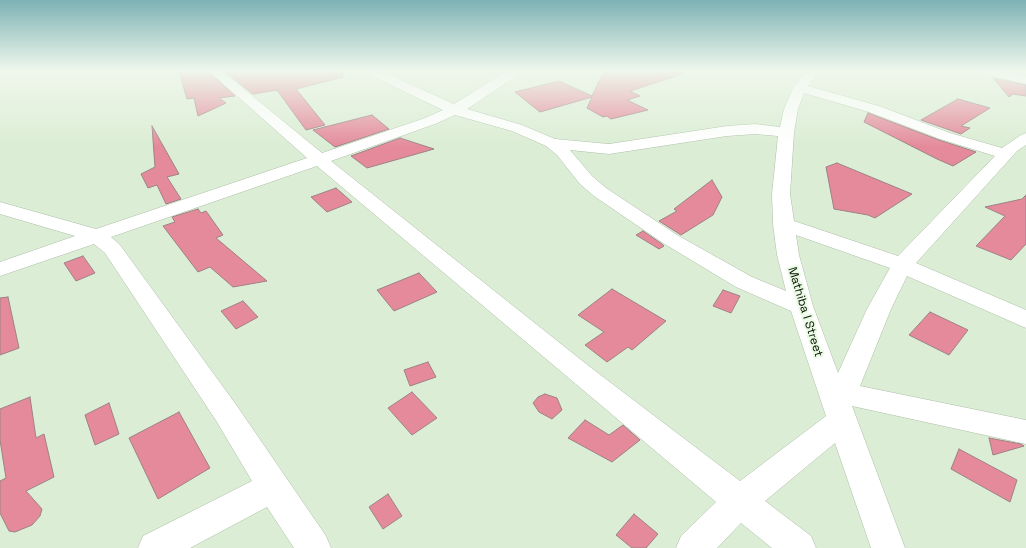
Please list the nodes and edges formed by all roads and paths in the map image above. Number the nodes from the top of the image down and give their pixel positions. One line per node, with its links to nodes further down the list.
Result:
1 (245, 97): 11 (street)
2 (426, 97): 6 (street)
3 (475, 97): 6 (street)
4 (798, 97): 7 (street, Mathiba I Street)
5 (846, 97): 10 (street)
6 (454, 110): 9 (street); 11 (street)
7 (786, 132): 9 (street); 13 (street, Mathiba I Street)
8 (1026, 138): 10 (street)
9 (552, 143): 17 (street)
10 (1006, 154): 15 (street)
11 (319, 159): 14 (street); 22 (street)
12 (0, 208): 14 (street)
13 (783, 224): 15 (street); 17 (street, Mathiba I Street)
14 (97, 236): 16 (street); 21 (street)
15 (902, 265): 18 (street); 19 (street)
16 (0, 269)
17 (801, 306): 19 (street, Mathiba I Street)
18 (1026, 320)
19 (841, 407): 20 (street); 22 (street); 27 (street, Mathiba I Street)
20 (1026, 432)
21 (273, 487): 23 (street); 24 (street)
22 (739, 502): 25 (street); 26 (street)
23 (155, 548)
24 (314, 548)
25 (693, 548)
26 (799, 548)
27 (888, 548)

